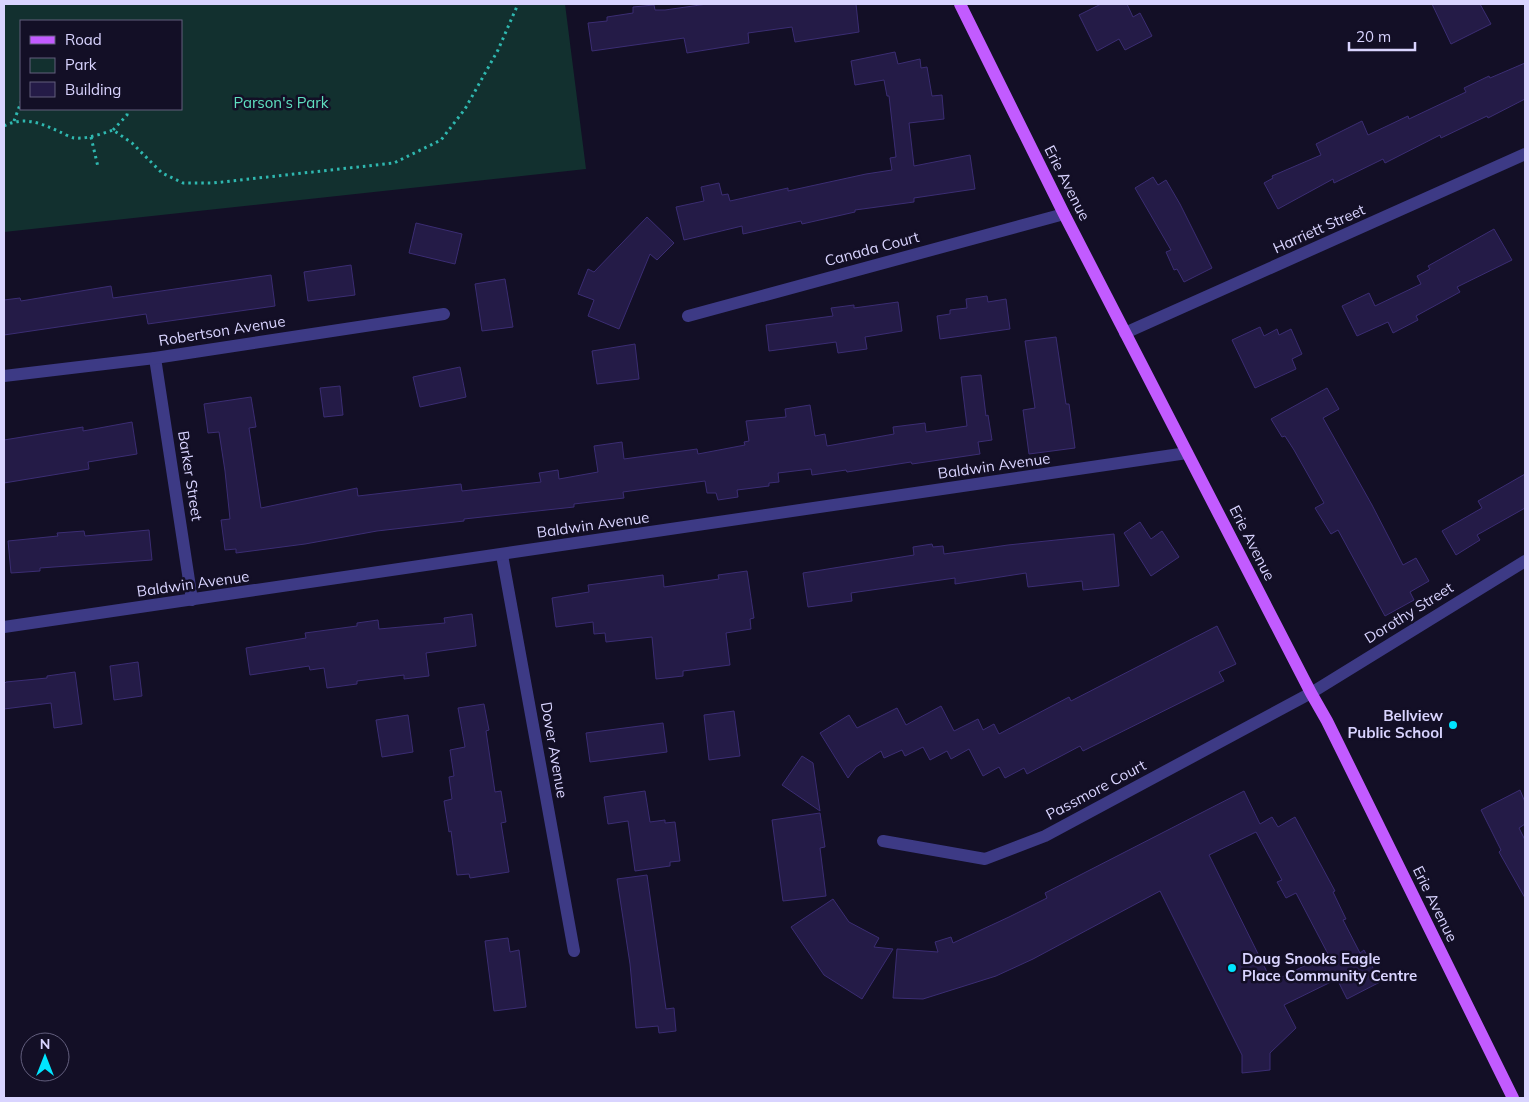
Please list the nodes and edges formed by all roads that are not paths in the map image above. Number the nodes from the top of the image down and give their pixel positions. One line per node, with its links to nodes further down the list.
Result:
1 (960, 4): 3 (main road, Erie Avenue)
2 (1525, 154): 6 (street, Harriett Street)
3 (1064, 214): 5 (street, Canada Court); 6 (main road, Erie Avenue)
4 (444, 314): 7 (street, Robertson Avenue)
5 (688, 316)
6 (1125, 333): 9 (main road, Erie Avenue)
7 (155, 358): 8 (street, Robertson Avenue); 12 (street, Barker Street)
8 (4, 376)
9 (1187, 453): 10 (street, Baldwin Avenue); 14 (main road, Erie Avenue)
10 (502, 555): 12 (street, Baldwin Avenue); 16 (street, Dover Avenue)
11 (1525, 561): 14 (street, Dorothy Street)
12 (192, 600): 13 (street, Baldwin Avenue)
13 (4, 627)
14 (1311, 693): 15 (street, Passmore Court); 17 (main road, Erie Avenue)
15 (883, 841)
16 (574, 951)
17 (1513, 1098)

